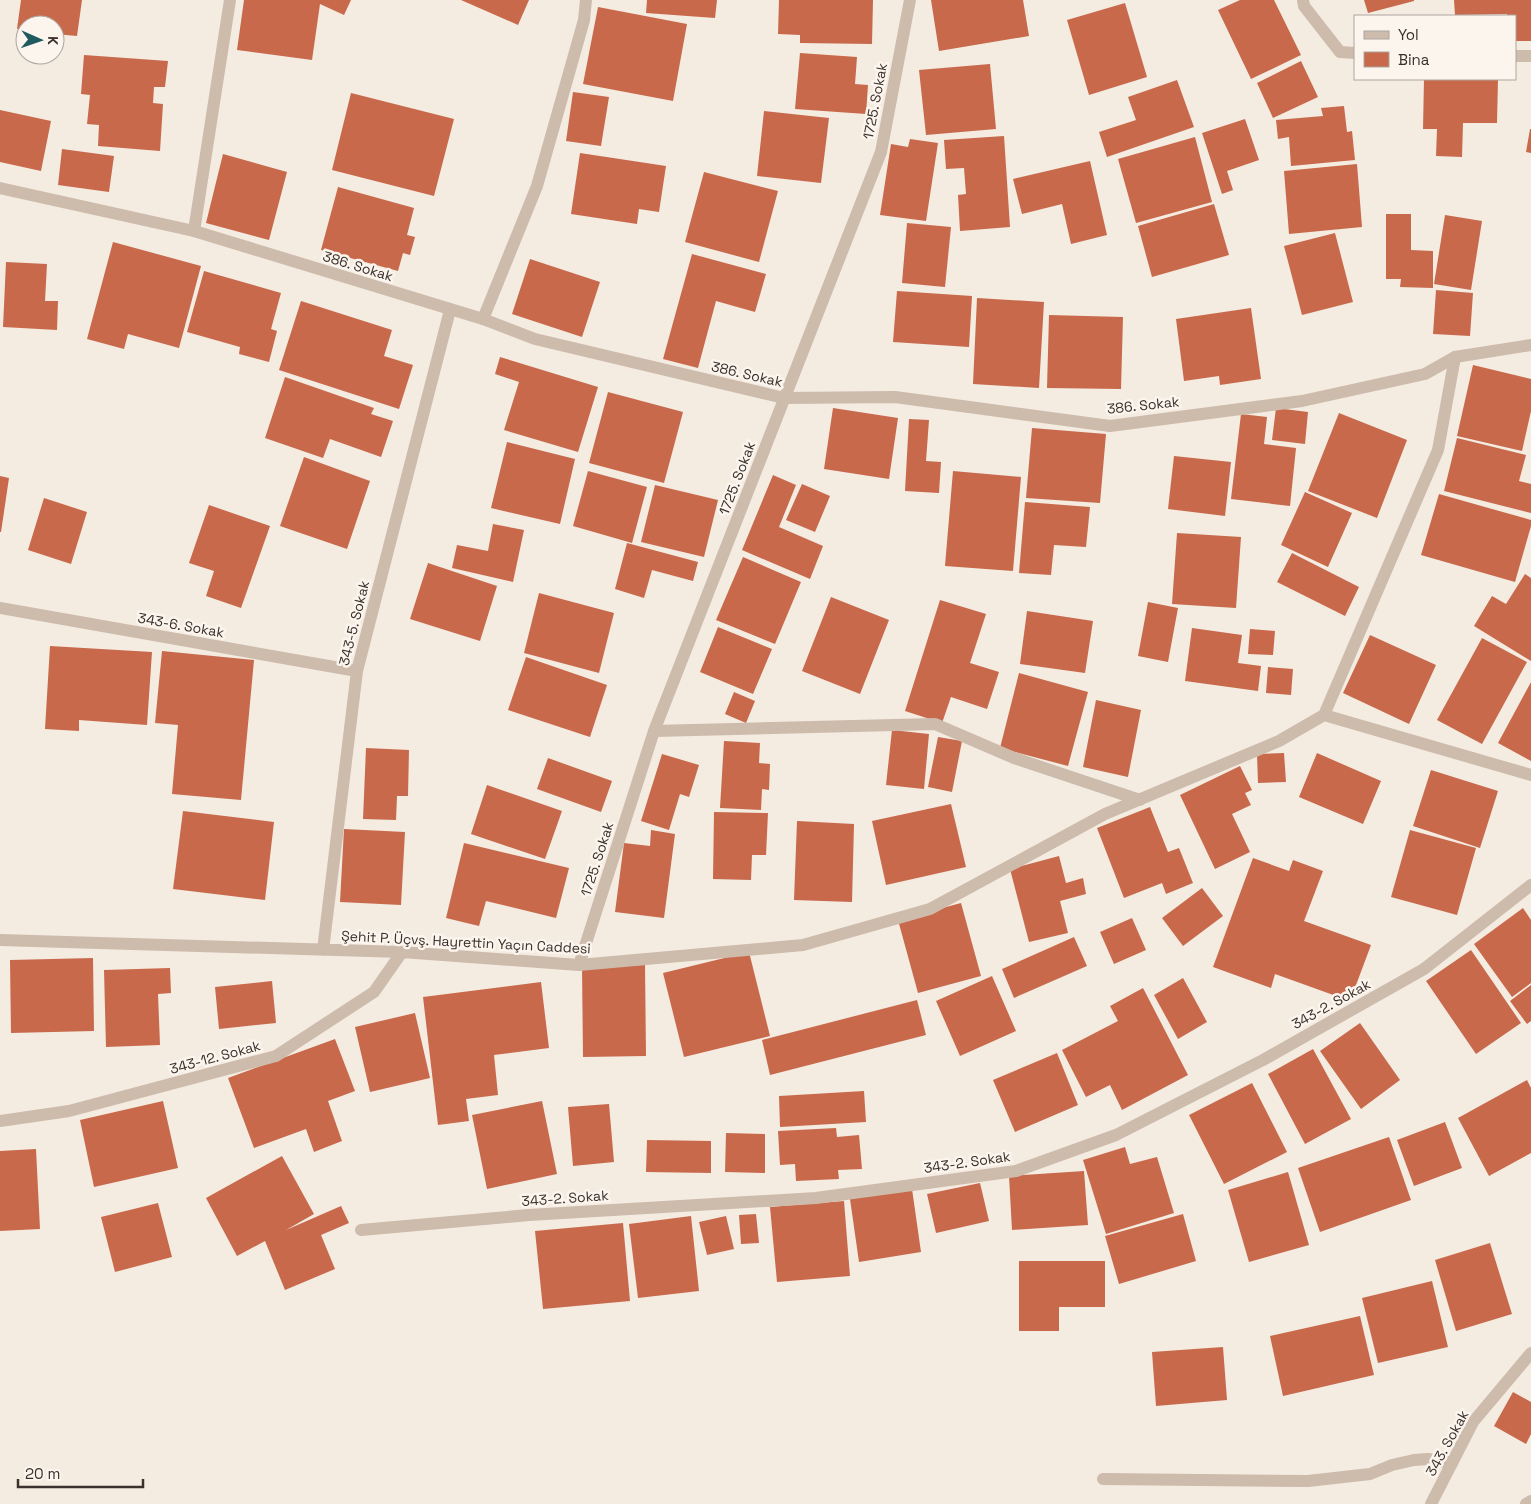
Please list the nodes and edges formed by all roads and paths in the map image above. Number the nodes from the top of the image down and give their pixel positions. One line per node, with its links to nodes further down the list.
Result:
1 (230, 0): 9 (street)
2 (586, 0): 11 (street)
3 (910, 0): 14 (street, 1725. Sokak)
4 (1303, 0): 5 (street)
5 (1354, 52)
6 (1516, 56): 7 (street)
7 (1531, 56)
8 (0, 188): 9 (street, 386. Sokak)
9 (194, 231): 10 (street, 386. Sokak)
10 (450, 310): 11 (street, 386. Sokak); 16 (street, 343-5. Sokak)
11 (482, 319): 14 (street, 386. Sokak)
12 (1531, 345): 13 (street, 386. Sokak)
13 (1455, 357): 14 (street, 386. Sokak); 17 (street)
14 (784, 398): 18 (street, 1725. Sokak)
15 (0, 608): 16 (street, 343-6. Sokak)
16 (357, 671): 23 (street, 343-5. Sokak)
17 (1324, 715): 19 (street); 20 (street, Şehit P. Üçvş. Hayrettin Yaçın Caddesi)
18 (654, 731): 20 (street); 25 (street, 1725. Sokak)
19 (1531, 775)
20 (1140, 800): 25 (street, Şehit P. Üçvş. Hayrettin Yaçın Caddesi)
21 (1531, 885): 27 (street, 343-2. Sokak)
22 (0, 940): 23 (street, Şehit P. Üçvş. Hayrettin Yaçın Caddesi)
23 (323, 950): 24 (street, Şehit P. Üçvş. Hayrettin Yaçın Caddesi)
24 (402, 952): 25 (street, Şehit P. Üçvş. Hayrettin Yaçın Caddesi); 26 (street, 343-12. Sokak)
25 (579, 965)
26 (0, 1121)
27 (362, 1230)
28 (1531, 1354): 29 (street, 343. Sokak)
29 (1452, 1463): 30 (street); 32 (street, 343. Sokak)
30 (1103, 1479)
31 (1531, 1501): 33 (street)
32 (1431, 1504)
33 (1526, 1504)

